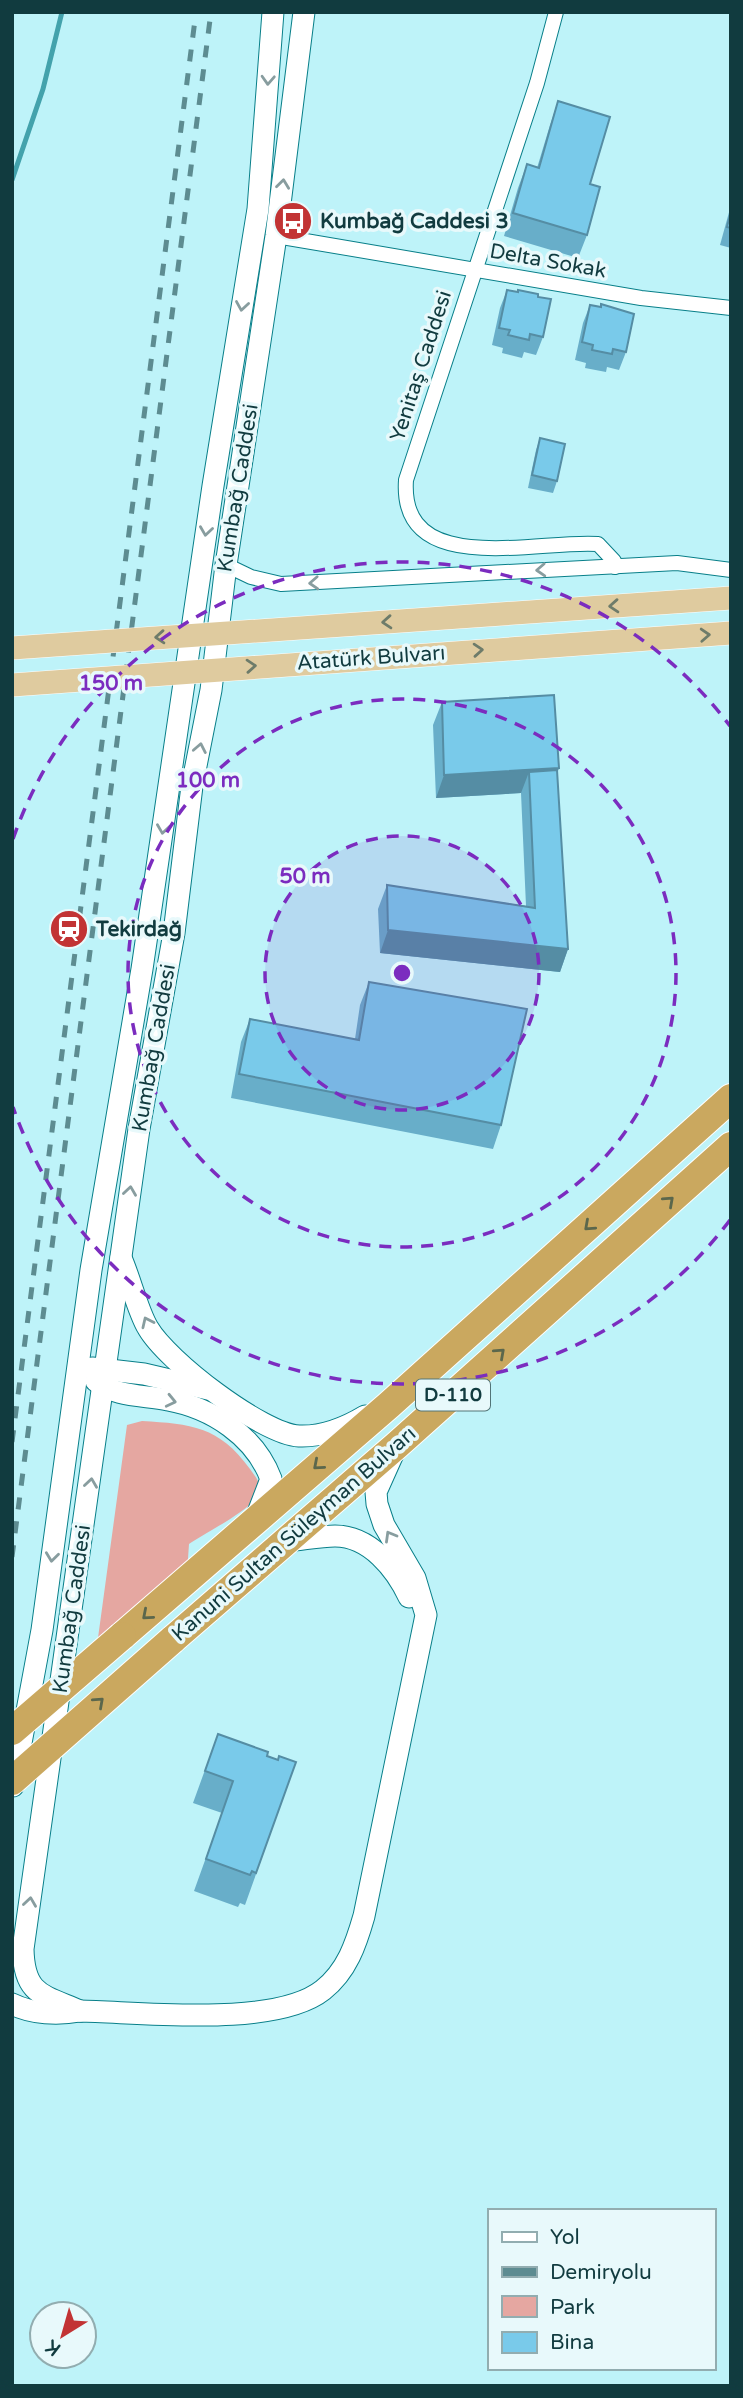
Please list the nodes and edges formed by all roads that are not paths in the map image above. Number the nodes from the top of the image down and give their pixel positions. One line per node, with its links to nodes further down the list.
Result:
1 (273, 12): 17 (street, Kumbağ Caddesi, one-way to 17)
2 (304, 12): 4 (street, Kumbağ Caddesi, one-way to 2)
3 (556, 12): 5 (street, Yenitaş Caddesi)
4 (276, 236): 5 (street, Delta Sokak); 7 (street, Kumbağ Caddesi)
5 (474, 269): 6 (street, Delta Sokak); 8 (street, Yenitaş Caddesi)
6 (731, 308)
7 (226, 565): 8 (street, one-way to 7); 16 (street, Kumbağ Caddesi, one-way to 7)
8 (615, 567): 9 (street)
9 (731, 570)
10 (731, 598): 12 (main road, Atatürk Bulvarı, one-way to 12, bridge)
11 (731, 634): 13 (main road, Atatürk Bulvarı, one-way to 11, bridge)
12 (12, 648)
13 (12, 685)
14 (731, 1098): 20 (highway, Kanuni Sultan Süleyman Bulvarı / D-110, one-way to 20)
15 (731, 1146): 21 (highway, Kanuni Sultan Süleyman Bulvarı / D-110, one-way to 15)
16 (121, 1258): 18 (street, Kumbağ Caddesi); 19 (street, one-way to 16)
17 (78, 1368): 18 (street); 27 (street, Kumbağ Caddesi, one-way to 27)
18 (105, 1379): 19 (street); 22 (street, one-way to 22); 29 (street, Kumbağ Caddesi, one-way to 18)
19 (210, 1389): 20 (street)
20 (389, 1405): 22 (highway, Kanuni Sultan Süleyman Bulvarı / D-110, one-way to 22)
21 (397, 1445): 23 (highway, Kanuni Sultan Süleyman Bulvarı / D-110); 24 (street, Kumbağ Caddesi, one-way to 21)
22 (251, 1526): 25 (highway, Kanuni Sultan Süleyman Bulvarı / D-110, one-way to 25, bridge)
23 (285, 1541): 24 (street, Kumbağ Caddesi); 26 (highway, Kanuni Sultan Süleyman Bulvarı / D-110, one-way to 23, bridge)
24 (419, 1644): 29 (street, Kumbağ Caddesi)
25 (12, 1731)
26 (12, 1781)
27 (12, 1787)
28 (12, 2004): 29 (street, Kumbağ Caddesi)
29 (80, 2011)

